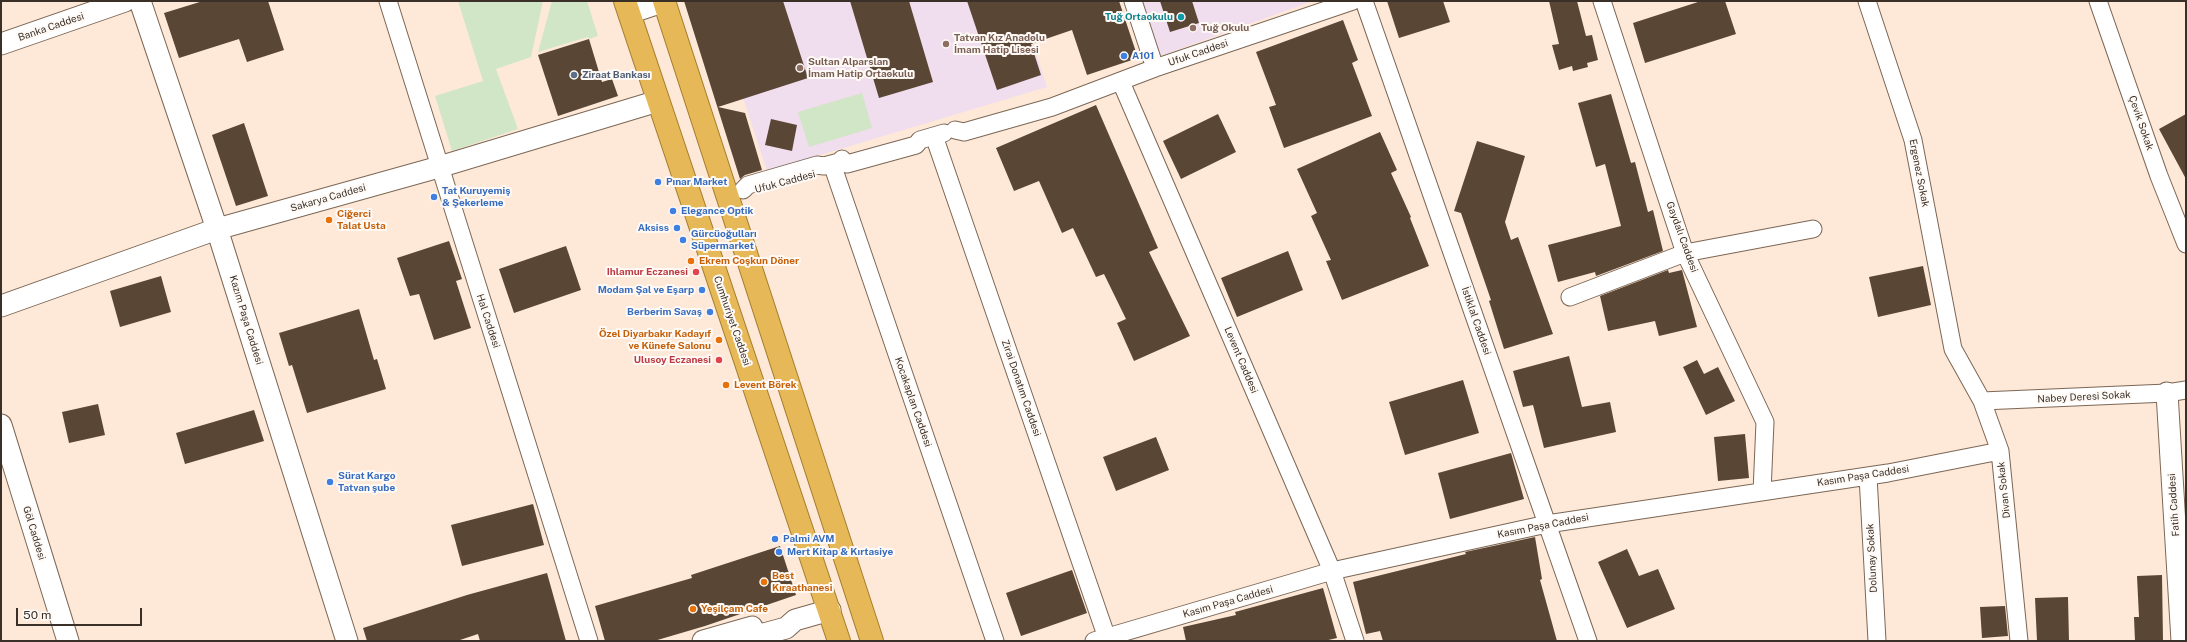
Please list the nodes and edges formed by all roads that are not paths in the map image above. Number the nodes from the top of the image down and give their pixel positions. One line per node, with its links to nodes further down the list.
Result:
1 (124, 1): 12 (street, Banka Caddesi)
2 (140, 1): 20 (street, Kazım Paşa Caddesi)
3 (388, 1): 18 (street, Hal Caddesi)
4 (664, 1): 11 (street); 19 (highway)
5 (1133, 1): 13 (street)
6 (1353, 1): 13 (street, Ufuk Caddesi)
7 (1364, 1): 33 (street, İstiklal Caddesi)
8 (1602, 1): 23 (street, Gaydalı Caddesi)
9 (1867, 1): 26 (street, Ergenez Sokak)
10 (2098, 1): 22 (street, Çevik Sokak)
11 (627, 7): 15 (highway, Cumhuriyet Caddesi)
12 (1, 44)
13 (1155, 68): 14 (street, Ufuk Caddesi)
14 (1121, 82): 16 (street, Ufuk Caddesi); 34 (street, Levent Caddesi)
15 (658, 101): 18 (street, Sakarya Caddesi); 35 (highway, Cumhuriyet Caddesi)
16 (927, 138): 17 (street, Ufuk Caddesi); 37 (street, Zirai Donatım Caddesi)
17 (831, 164): 19 (street, Ufuk Caddesi); 45 (street, Kocakaplan Caddesi)
18 (439, 167): 20 (street, Sakarya Caddesi); 40 (street, Hal Caddesi)
19 (734, 192): 44 (highway)
20 (217, 229): 25 (street, Sakarya Caddesi); 39 (street, Kazım Paşa Caddesi)
21 (1812, 229): 23 (street)
22 (2186, 244)
23 (1685, 253): 24 (street); 32 (street, Gaydalı Caddesi)
24 (1570, 297)
25 (1, 306)
26 (1953, 349): 28 (street, Divan Sokak)
27 (2176, 392): 28 (street, Nabey Deresi Sokak); 50 (street, Fatih Caddesi)
28 (1982, 401): 30 (street, Divan Sokak)
29 (1, 425): 38 (street, Göl Caddesi)
30 (2000, 451): 31 (street, Kasım Paşa Caddesi); 49 (street, Divan Sokak)
31 (1868, 476): 32 (street, Kasım Paşa Caddesi); 48 (street, Dolunay Sokak)
32 (1762, 492): 33 (street, Kasım Paşa Caddesi)
33 (1547, 524): 34 (street, Kasım Paşa Caddesi); 47 (street, İstiklal Caddesi)
34 (1332, 571): 37 (street, Kasım Paşa Caddesi); 46 (street, Levent Caddesi)
35 (830, 610): 36 (street); 43 (highway, Cumhuriyet Caddesi)
36 (795, 620): 41 (street); 42 (street)
37 (1103, 640)
38 (68, 641)
39 (347, 641)
40 (588, 641)
41 (703, 641)
42 (738, 641)
43 (840, 641)
44 (872, 641)
45 (995, 641)
46 (1355, 641)
47 (1588, 641)
48 (1877, 641)
49 (2019, 641)
50 (2182, 641)

